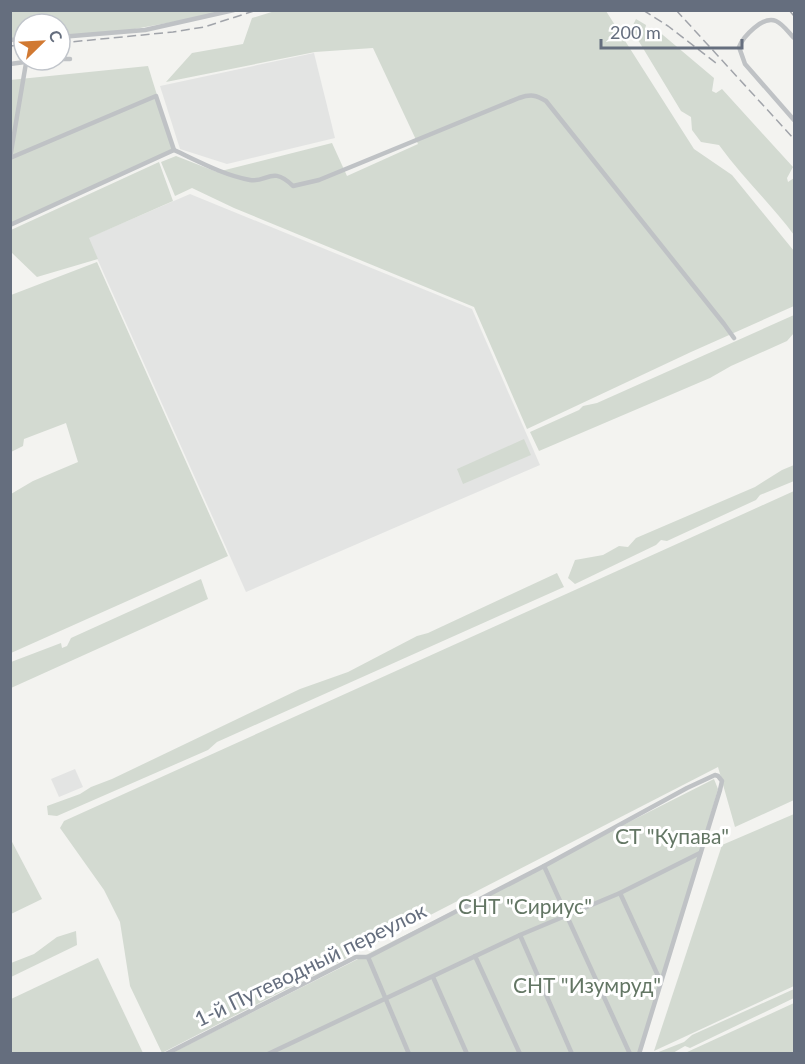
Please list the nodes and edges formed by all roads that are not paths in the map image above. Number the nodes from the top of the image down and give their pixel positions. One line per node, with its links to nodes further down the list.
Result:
1 (233, 11): 2 (street)
2 (72, 36)
3 (795, 38): 7 (street)
4 (24, 72): 5 (street)
5 (19, 101): 6 (street); 9 (street)
6 (10, 105)
7 (795, 120)
8 (174, 150): 9 (street); 10 (street); 11 (street)
9 (10, 158)
10 (10, 225)
11 (734, 338)
12 (700, 854): 13 (street, 1-й Путеводный переулок); 14 (street); 20 (street)
13 (544, 866): 15 (street); 18 (street, 1-й Путеводный переулок)
14 (620, 893): 15 (street); 20 (street)
15 (567, 916): 16 (street); 28 (street)
16 (520, 935): 17 (street); 27 (street)
17 (475, 956): 19 (street); 26 (street)
18 (368, 957): 21 (street); 22 (street, 1-й Путеводный переулок)
19 (433, 977): 21 (street); 25 (street)
20 (661, 981): 29 (street)
21 (386, 999): 23 (street); 24 (street)
22 (166, 1053)
23 (268, 1053)
24 (409, 1053)
25 (467, 1053)
26 (520, 1053)
27 (572, 1053)
28 (630, 1053)
29 (639, 1053)

